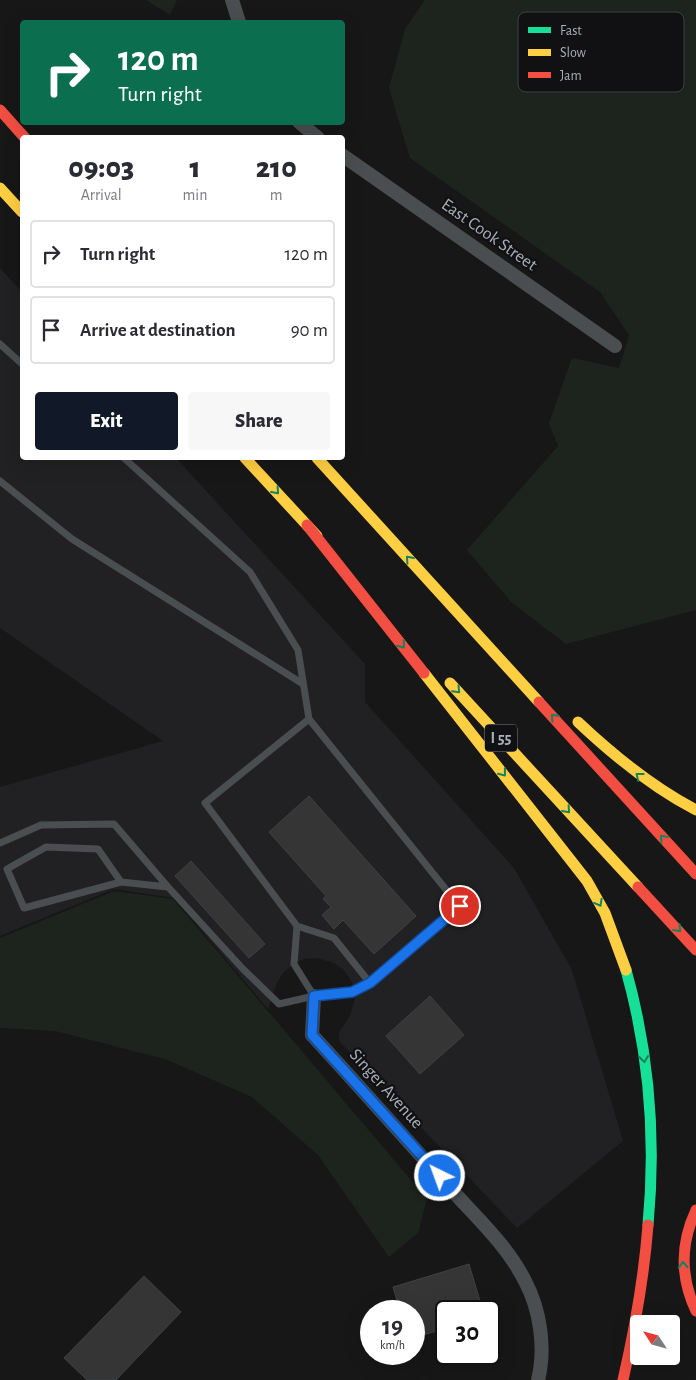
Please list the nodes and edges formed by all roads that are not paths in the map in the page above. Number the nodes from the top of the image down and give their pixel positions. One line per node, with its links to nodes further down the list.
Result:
1 (232, 0): 2 (street)
2 (238, 20)
3 (0, 110): 5 (highway)
4 (303, 125): 6 (street)
5 (22, 135)
6 (314, 135)
7 (345, 158): 11 (street, East Cook Street)
8 (0, 188): 9 (highway)
9 (20, 210)
10 (0, 344): 12 (lane)
11 (615, 346)
12 (20, 362)
13 (126, 460): 22 (lane)
14 (247, 460): 17 (highway, one-way to 17)
15 (319, 460): 18 (highway, one-way to 15)
16 (0, 481): 22 (lane)
17 (307, 525): 19 (highway); 37 (highway, one-way to 37)
18 (432, 584): 20 (highway); 27 (highway, one-way to 18)
19 (422, 652)
20 (509, 653)
21 (442, 674): 31 (highway, I 55, one-way to 31)
22 (303, 684): 24 (lane)
23 (572, 716): 25 (highway, one-way to 23)
24 (309, 719): 30 (lane); 32 (lane)
25 (696, 810)
26 (0, 843): 29 (lane)
27 (696, 874)
28 (121, 882): 28 (lane); 29 (lane)
29 (168, 887): 33 (lane)
30 (297, 926): 32 (lane); 33 (lane)
31 (696, 950)
32 (370, 983): 33 (lane)
33 (314, 996): 36 (street, Singer Avenue)
34 (696, 1210): 35 (highway, one-way to 34)
35 (696, 1311)
36 (538, 1380)
37 (623, 1380)

